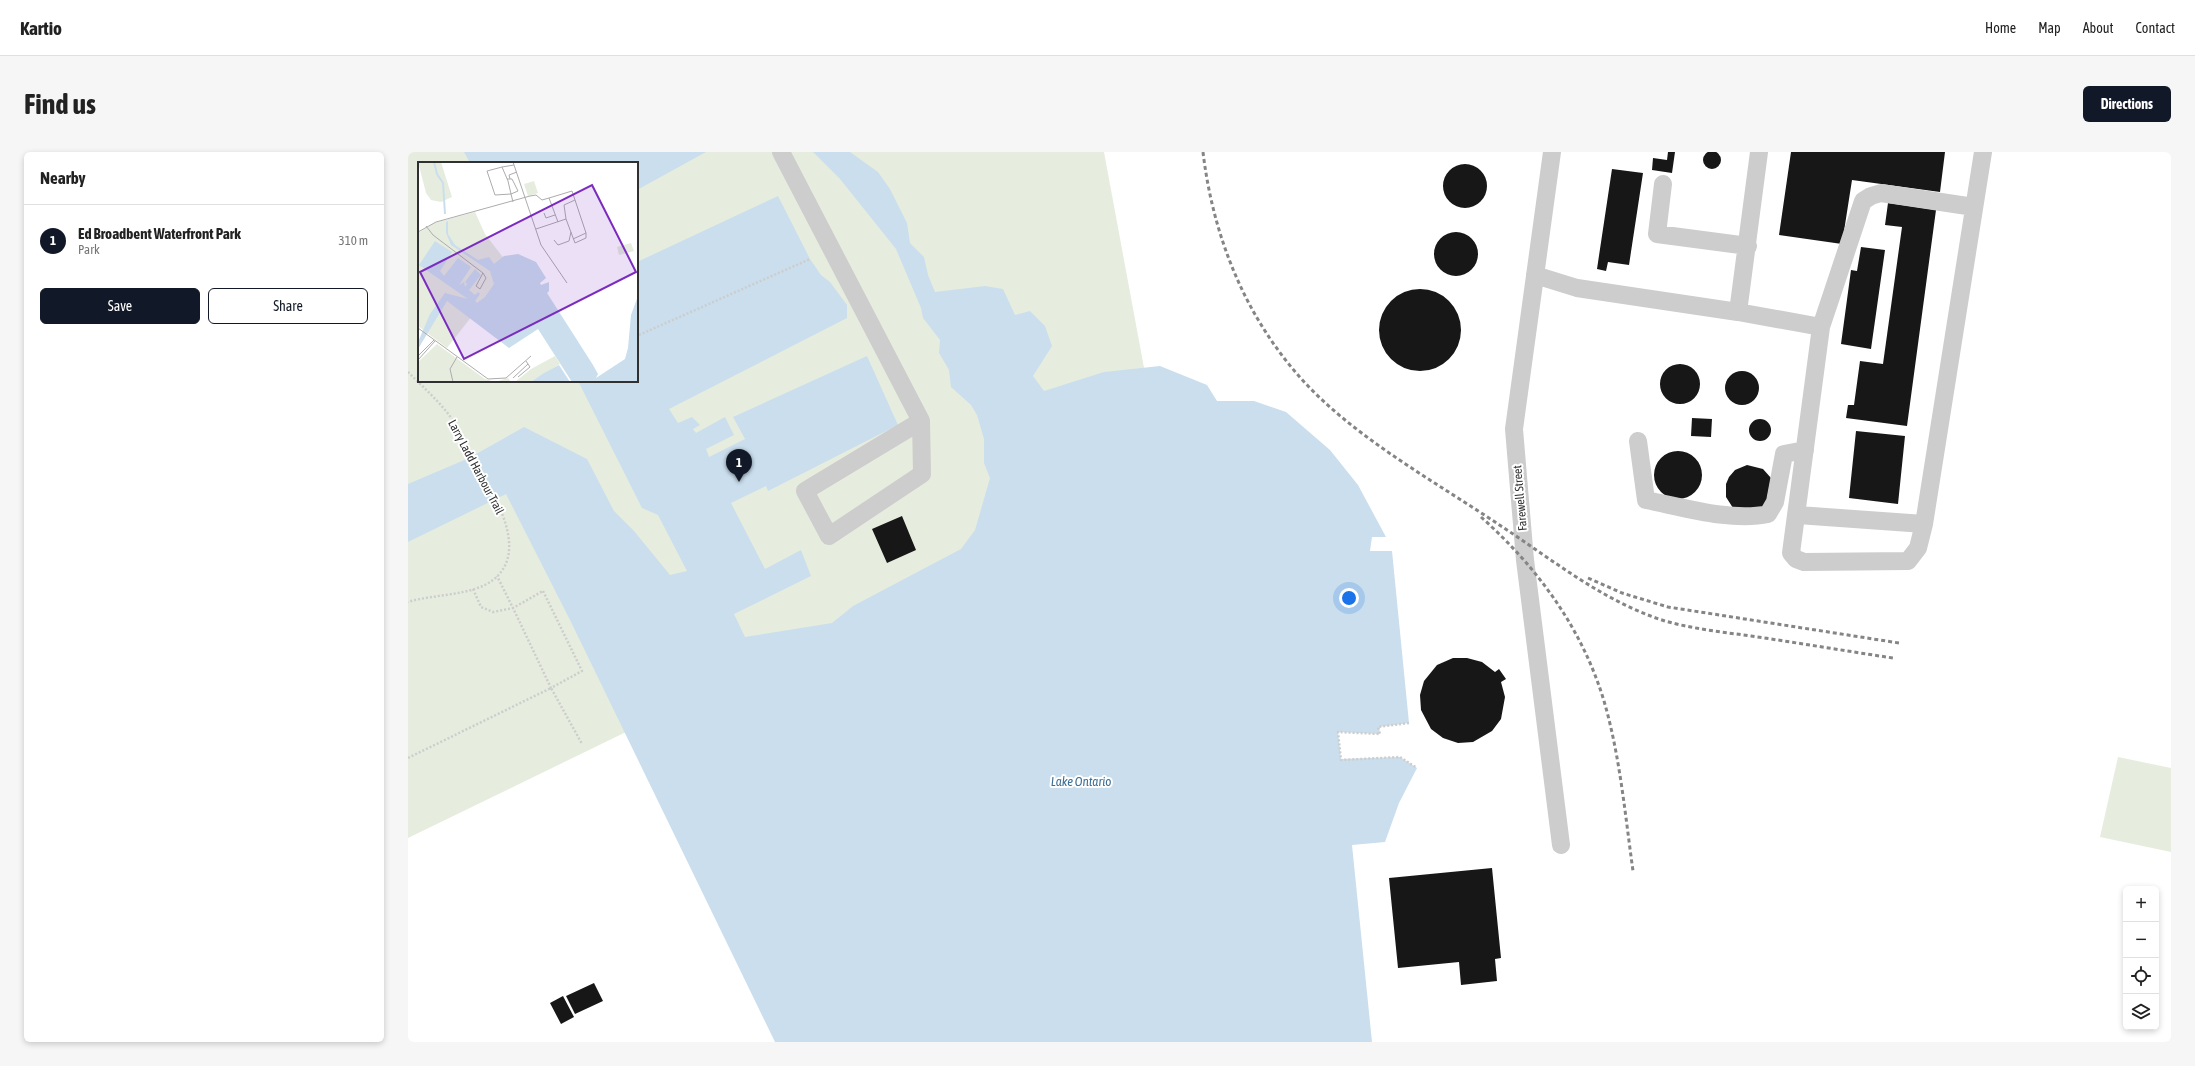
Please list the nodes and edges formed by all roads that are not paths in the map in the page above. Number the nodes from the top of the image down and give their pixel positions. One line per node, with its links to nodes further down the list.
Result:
1 (781, 152): 11 (street)
2 (1552, 152): 8 (street, Farewell Street)
3 (1759, 152): 7 (street)
4 (1983, 152): 6 (street)
5 (1663, 184): 7 (street)
6 (1974, 207): 10 (street); 15 (street)
7 (1748, 246): 9 (street)
8 (1535, 275): 9 (street); 16 (street, Farewell Street)
9 (1738, 312): 10 (street)
10 (1821, 327): 13 (street)
11 (921, 421): 11 (street)
12 (1638, 441): 13 (street)
13 (1805, 450): 14 (street)
14 (1798, 515): 15 (street); 15 (street)
15 (1924, 524)
16 (1561, 845)

